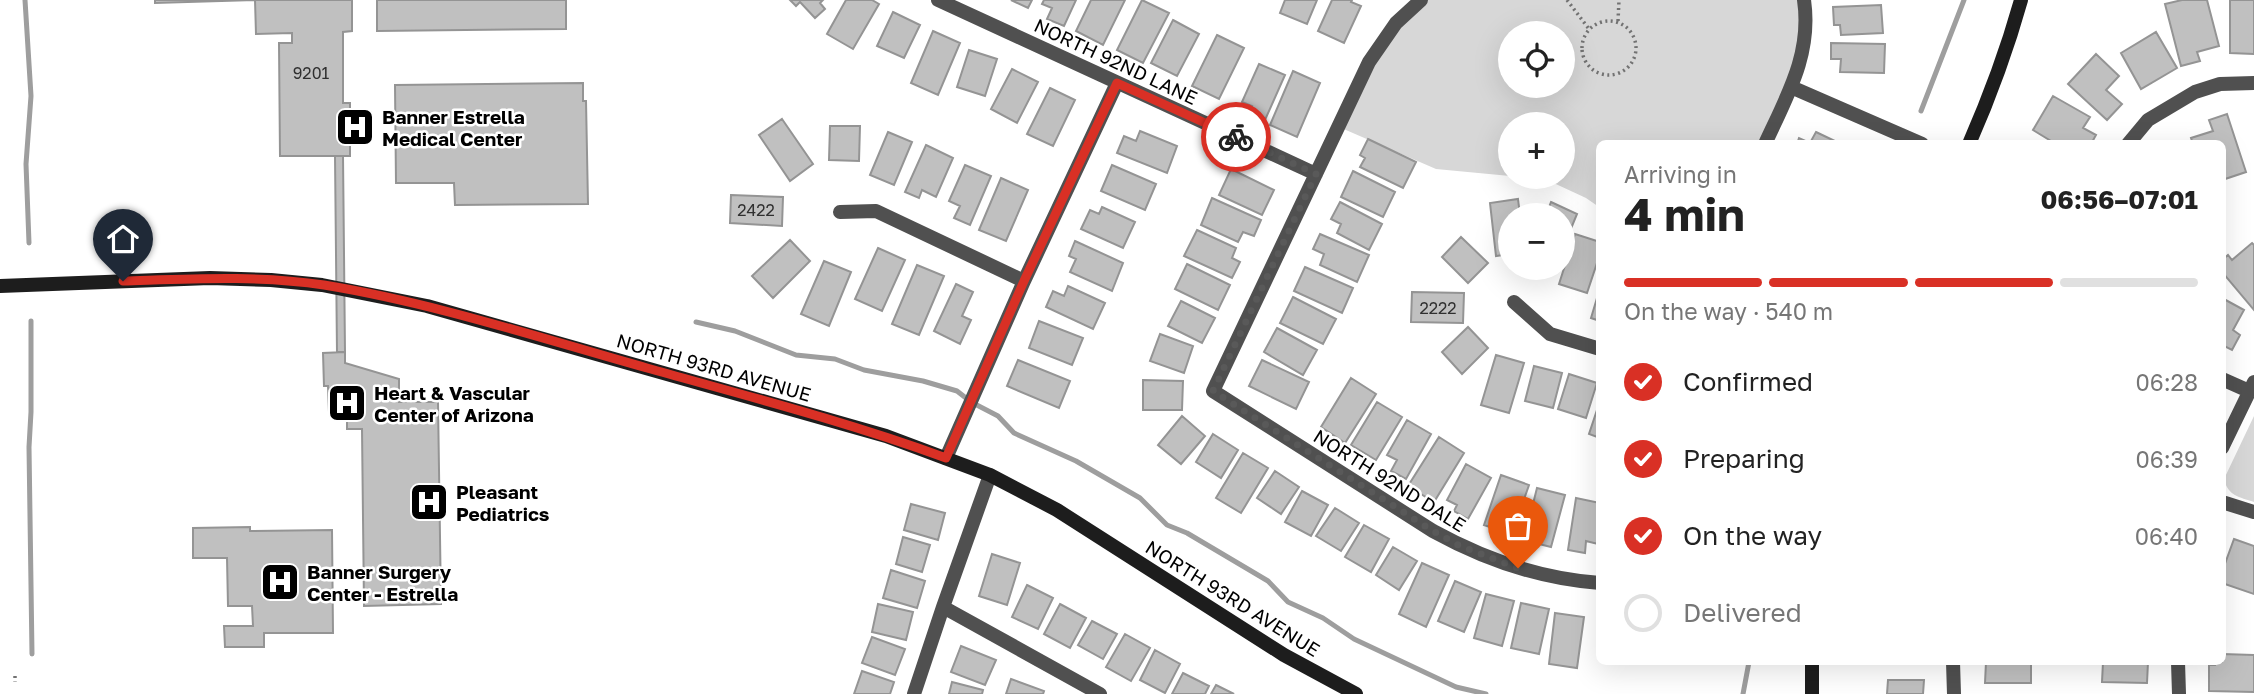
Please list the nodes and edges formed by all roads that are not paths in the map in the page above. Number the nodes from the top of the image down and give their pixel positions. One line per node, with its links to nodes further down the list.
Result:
1 (938, 0): 5 (street, NORTH 92ND LANE)
2 (1804, 0): 7 (street)
3 (2021, 0): 10 (street)
4 (1418, 1): 12 (street)
5 (1117, 83): 12 (street, NORTH 92ND LANE); 14 (street)
6 (2254, 83): 11 (street)
7 (1791, 86): 8 (street); 9 (street)
8 (1767, 140)
9 (1913, 140)
10 (1971, 140)
11 (2131, 140)
12 (1316, 174): 25 (street, NORTH 92ND DALE)
13 (840, 212): 14 (street)
14 (1024, 281): 21 (street)
15 (0, 286): 21 (street, NORTH 93RD AVENUE)
16 (1514, 302): 17 (street)
17 (1596, 348)
18 (2226, 380): 19 (street)
19 (2251, 386): 20 (street)
20 (2226, 439)
21 (946, 458): 22 (street, NORTH 93RD AVENUE)
22 (990, 475): 26 (street); 33 (street, NORTH 93RD AVENUE)
23 (2226, 503): 24 (street)
24 (2254, 512)
25 (1596, 583)
26 (943, 607): 30 (street); 31 (street)
27 (1812, 665): 34 (street)
28 (1953, 665): 35 (street)
29 (2178, 665): 36 (street)
30 (1076, 687): 32 (street)
31 (914, 694)
32 (1100, 694)
33 (1356, 694)
34 (1812, 694)
35 (1954, 694)
36 (2179, 694)

